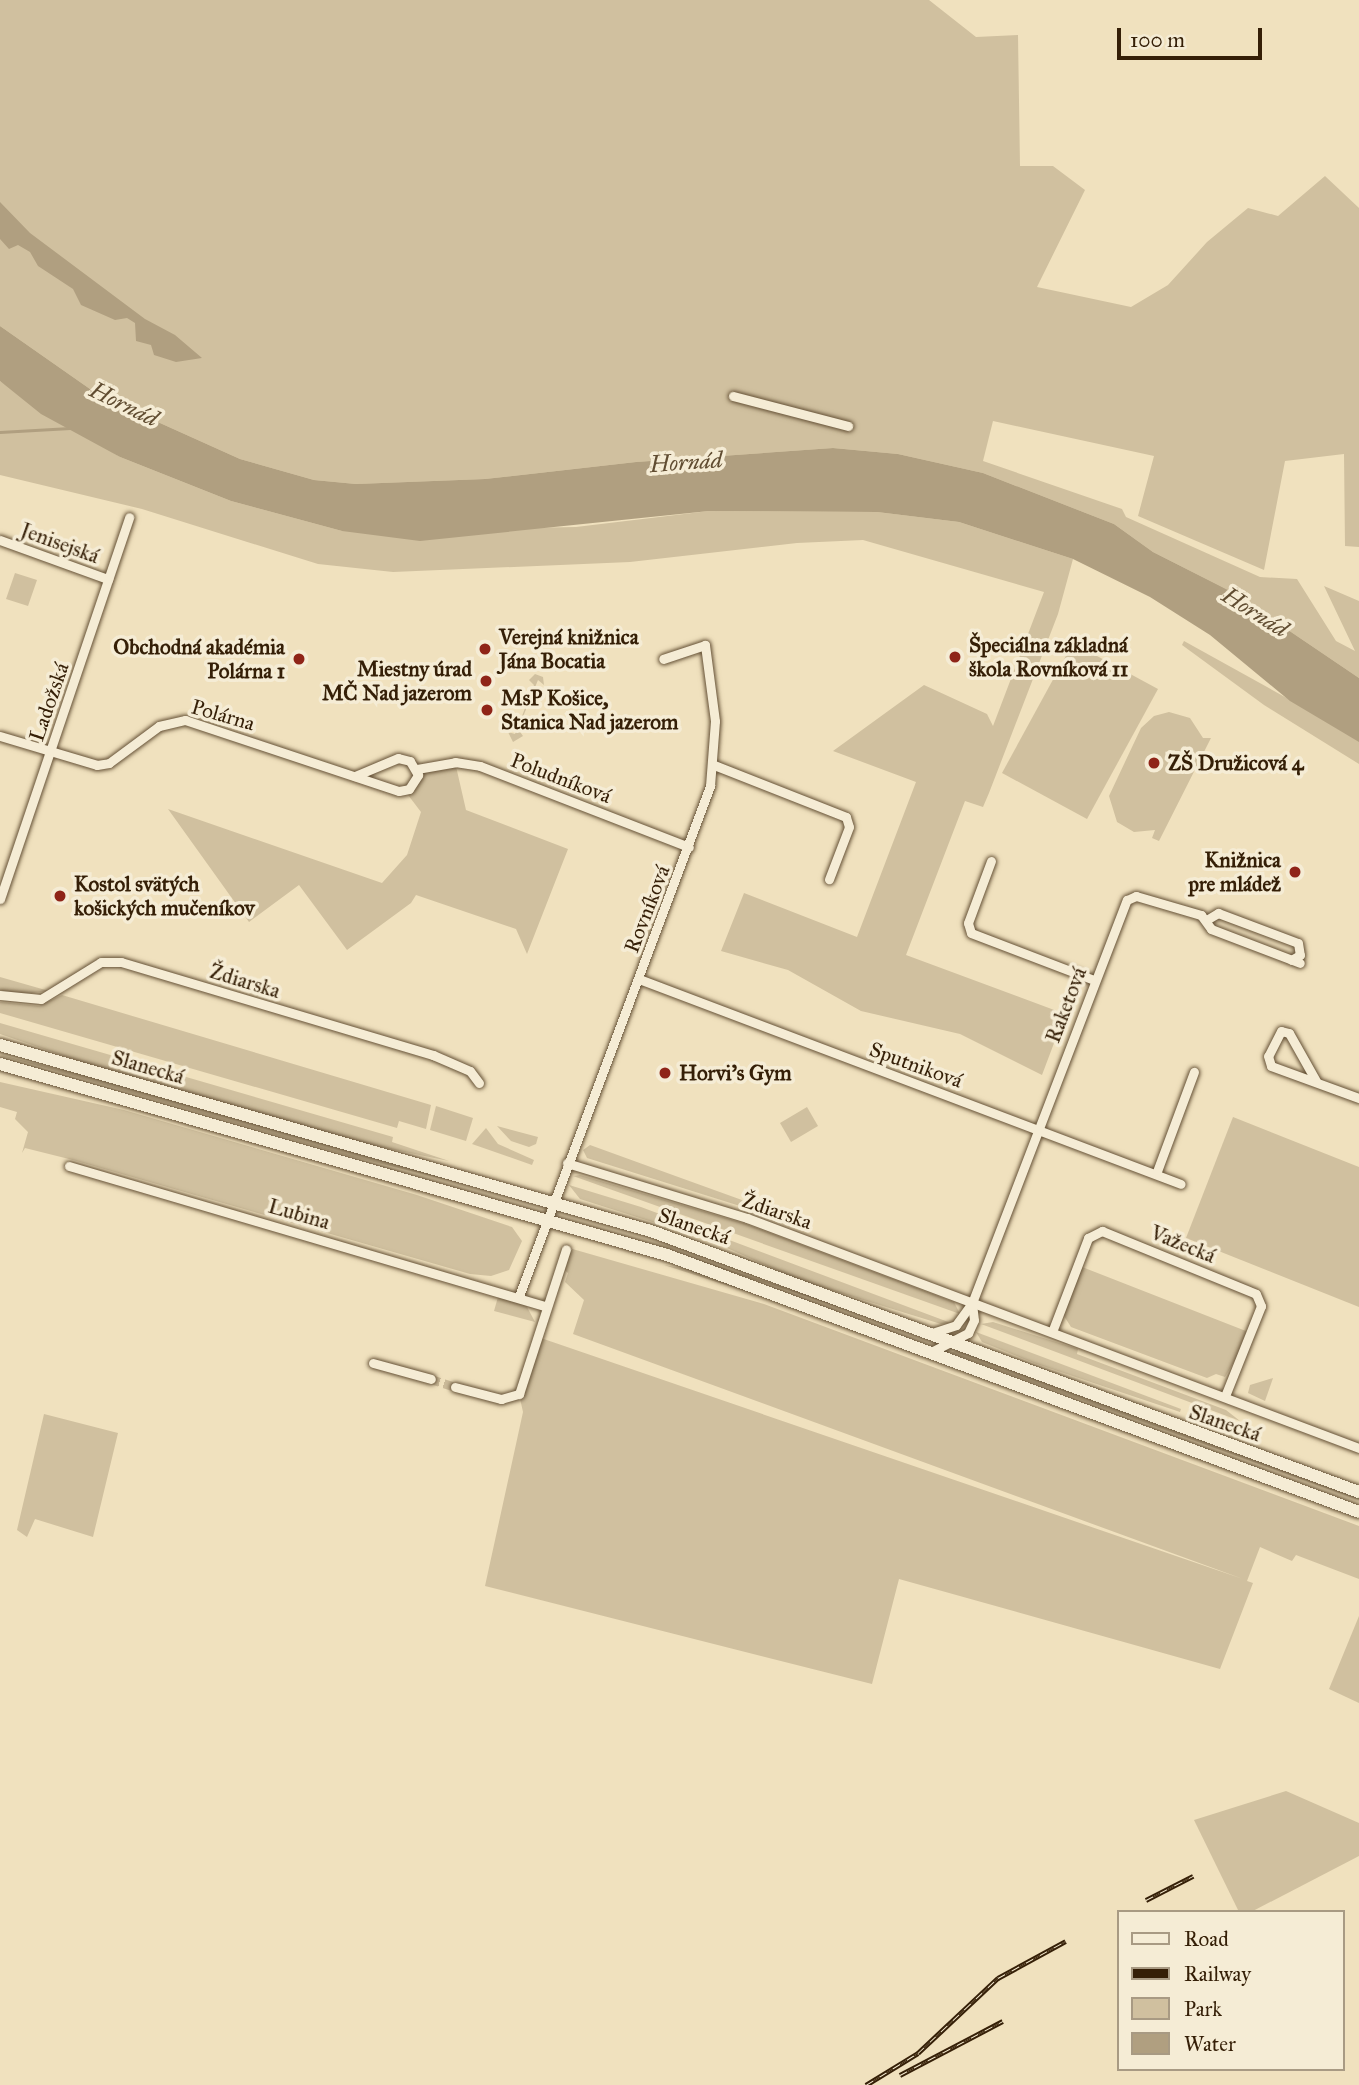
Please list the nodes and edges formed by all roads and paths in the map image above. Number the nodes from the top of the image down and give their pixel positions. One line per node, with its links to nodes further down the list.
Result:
1 (733, 396): 2 (street)
2 (848, 426)
3 (129, 517): 5 (street, Ladožská)
4 (0, 540): 5 (street, Jenisejská)
5 (108, 579): 8 (street, Ladožská)
6 (663, 659): 9 (street, Rovníková)
7 (0, 737): 8 (street, Polárna)
8 (50, 753): 11 (street, Polárna); 15 (street, Ladožská)
9 (715, 765): 12 (street, Rovníková); 14 (street)
10 (417, 769): 11 (street); 11 (street, Polárna); 12 (street, Poludníková)
11 (355, 776)
12 (689, 847): 17 (street, Rovníková)
13 (991, 861): 18 (street)
14 (828, 879)
15 (0, 899)
16 (1208, 919): 16 (street, Raketová); 18 (street, Raketová)
17 (639, 979): 26 (street, Sputniková); 27 (street, Rovníková)
18 (1094, 980): 26 (street, Raketová)
19 (0, 995): 24 (street, Ždiarska)
20 (0, 1045): 31 (main road, Slanecká)
21 (0, 1064): 32 (main road, Slanecká)
22 (1194, 1072): 29 (street)
23 (1316, 1081): 23 (street); 25 (street)
24 (479, 1083)
25 (1359, 1098)
26 (1037, 1129): 29 (street, Sputniková); 35 (street, Raketová)
27 (567, 1163): 31 (street, Rovníková); 35 (street, Ždiarska)
28 (69, 1166): 34 (street, Lubina)
29 (1156, 1174): 30 (street, Sputniková)
30 (1181, 1184)
31 (552, 1202): 32 (street, Rovníková); 40 (main road, Slanecká)
32 (546, 1219): 34 (street); 42 (main road, Slanecká)
33 (566, 1249): 36 (street)
34 (519, 1296): 36 (street, Lubina)
35 (972, 1303): 37 (street); 38 (street, Raketová); 40 (street, Raketová)
36 (545, 1306): 46 (street)
37 (993, 1312): 38 (street); 39 (street)
38 (972, 1325): 41 (street); 43 (street, Raketová)
39 (1052, 1332): 47 (street); 47 (street, Važecká)
40 (932, 1333): 41 (main road, Slanecká)
41 (957, 1343): 42 (street); 43 (main road, Slanecká)
42 (931, 1352): 50 (main road, Slanecká)
43 (984, 1353): 49 (main road, Slanecká)
44 (373, 1363): 45 (street)
45 (431, 1379)
46 (455, 1387)
47 (1225, 1396): 48 (street)
48 (1359, 1448)
49 (1359, 1492)
50 (1359, 1512)

